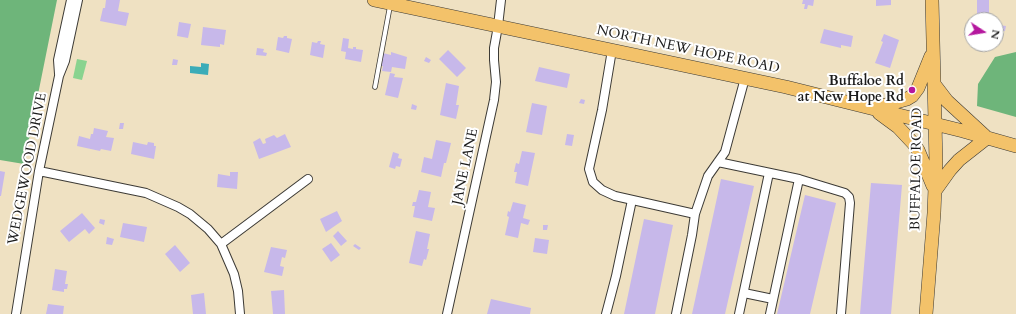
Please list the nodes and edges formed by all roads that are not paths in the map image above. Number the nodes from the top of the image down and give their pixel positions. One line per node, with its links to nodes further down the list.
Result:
1 (71, 0): 10 (street, WEDGEWOOD DRIVE)
2 (78, 0): 10 (street, WEDGEWOOD DRIVE)
3 (374, 0): 6 (main road, NORTH NEW HOPE ROAD)
4 (501, 0): 7 (street, JANE LANE)
5 (932, 0): 9 (main road, BUFFALOE ROAD)
6 (391, 4): 7 (main road, NORTH NEW HOPE ROAD); 13 (lane)
7 (498, 26): 8 (main road, NORTH NEW HOPE ROAD); 31 (street, JANE LANE)
8 (612, 50): 11 (main road, NORTH NEW HOPE ROAD); 24 (street)
9 (934, 50): 12 (main road, BUFFALOE ROAD); 14 (main road)
10 (59, 76): 19 (street, WEDGEWOOD DRIVE)
11 (745, 78): 14 (main road, NORTH NEW HOPE ROAD); 18 (street)
12 (934, 84): 15 (main road, BUFFALOE ROAD); 16 (main road)
13 (375, 88)
14 (873, 109): 15 (main road, NORTH NEW HOPE ROAD); 23 (main road)
15 (935, 125): 16 (main road, NORTH NEW HOPE ROAD); 23 (main road, BUFFALOE ROAD)
16 (987, 138): 17 (main road, NORTH NEW HOPE ROAD); 23 (main road)
17 (1016, 146)
18 (718, 162): 20 (street); 25 (street)
19 (40, 171): 26 (street); 29 (street, WEDGEWOOD DRIVE)
20 (769, 173): 22 (street); 27 (street)
21 (308, 179): 26 (street)
22 (799, 179): 28 (street); 36 (street)
23 (935, 191): 37 (main road, BUFFALOE ROAD)
24 (632, 200): 25 (street); 32 (street)
25 (695, 214): 33 (street)
26 (221, 244): 30 (street)
27 (744, 293): 28 (street); 34 (street)
28 (773, 299): 35 (street)
29 (16, 314)
30 (240, 314)
31 (447, 314)
32 (606, 314)
33 (676, 314)
34 (739, 314)
35 (770, 314)
36 (841, 314)
37 (926, 314)

